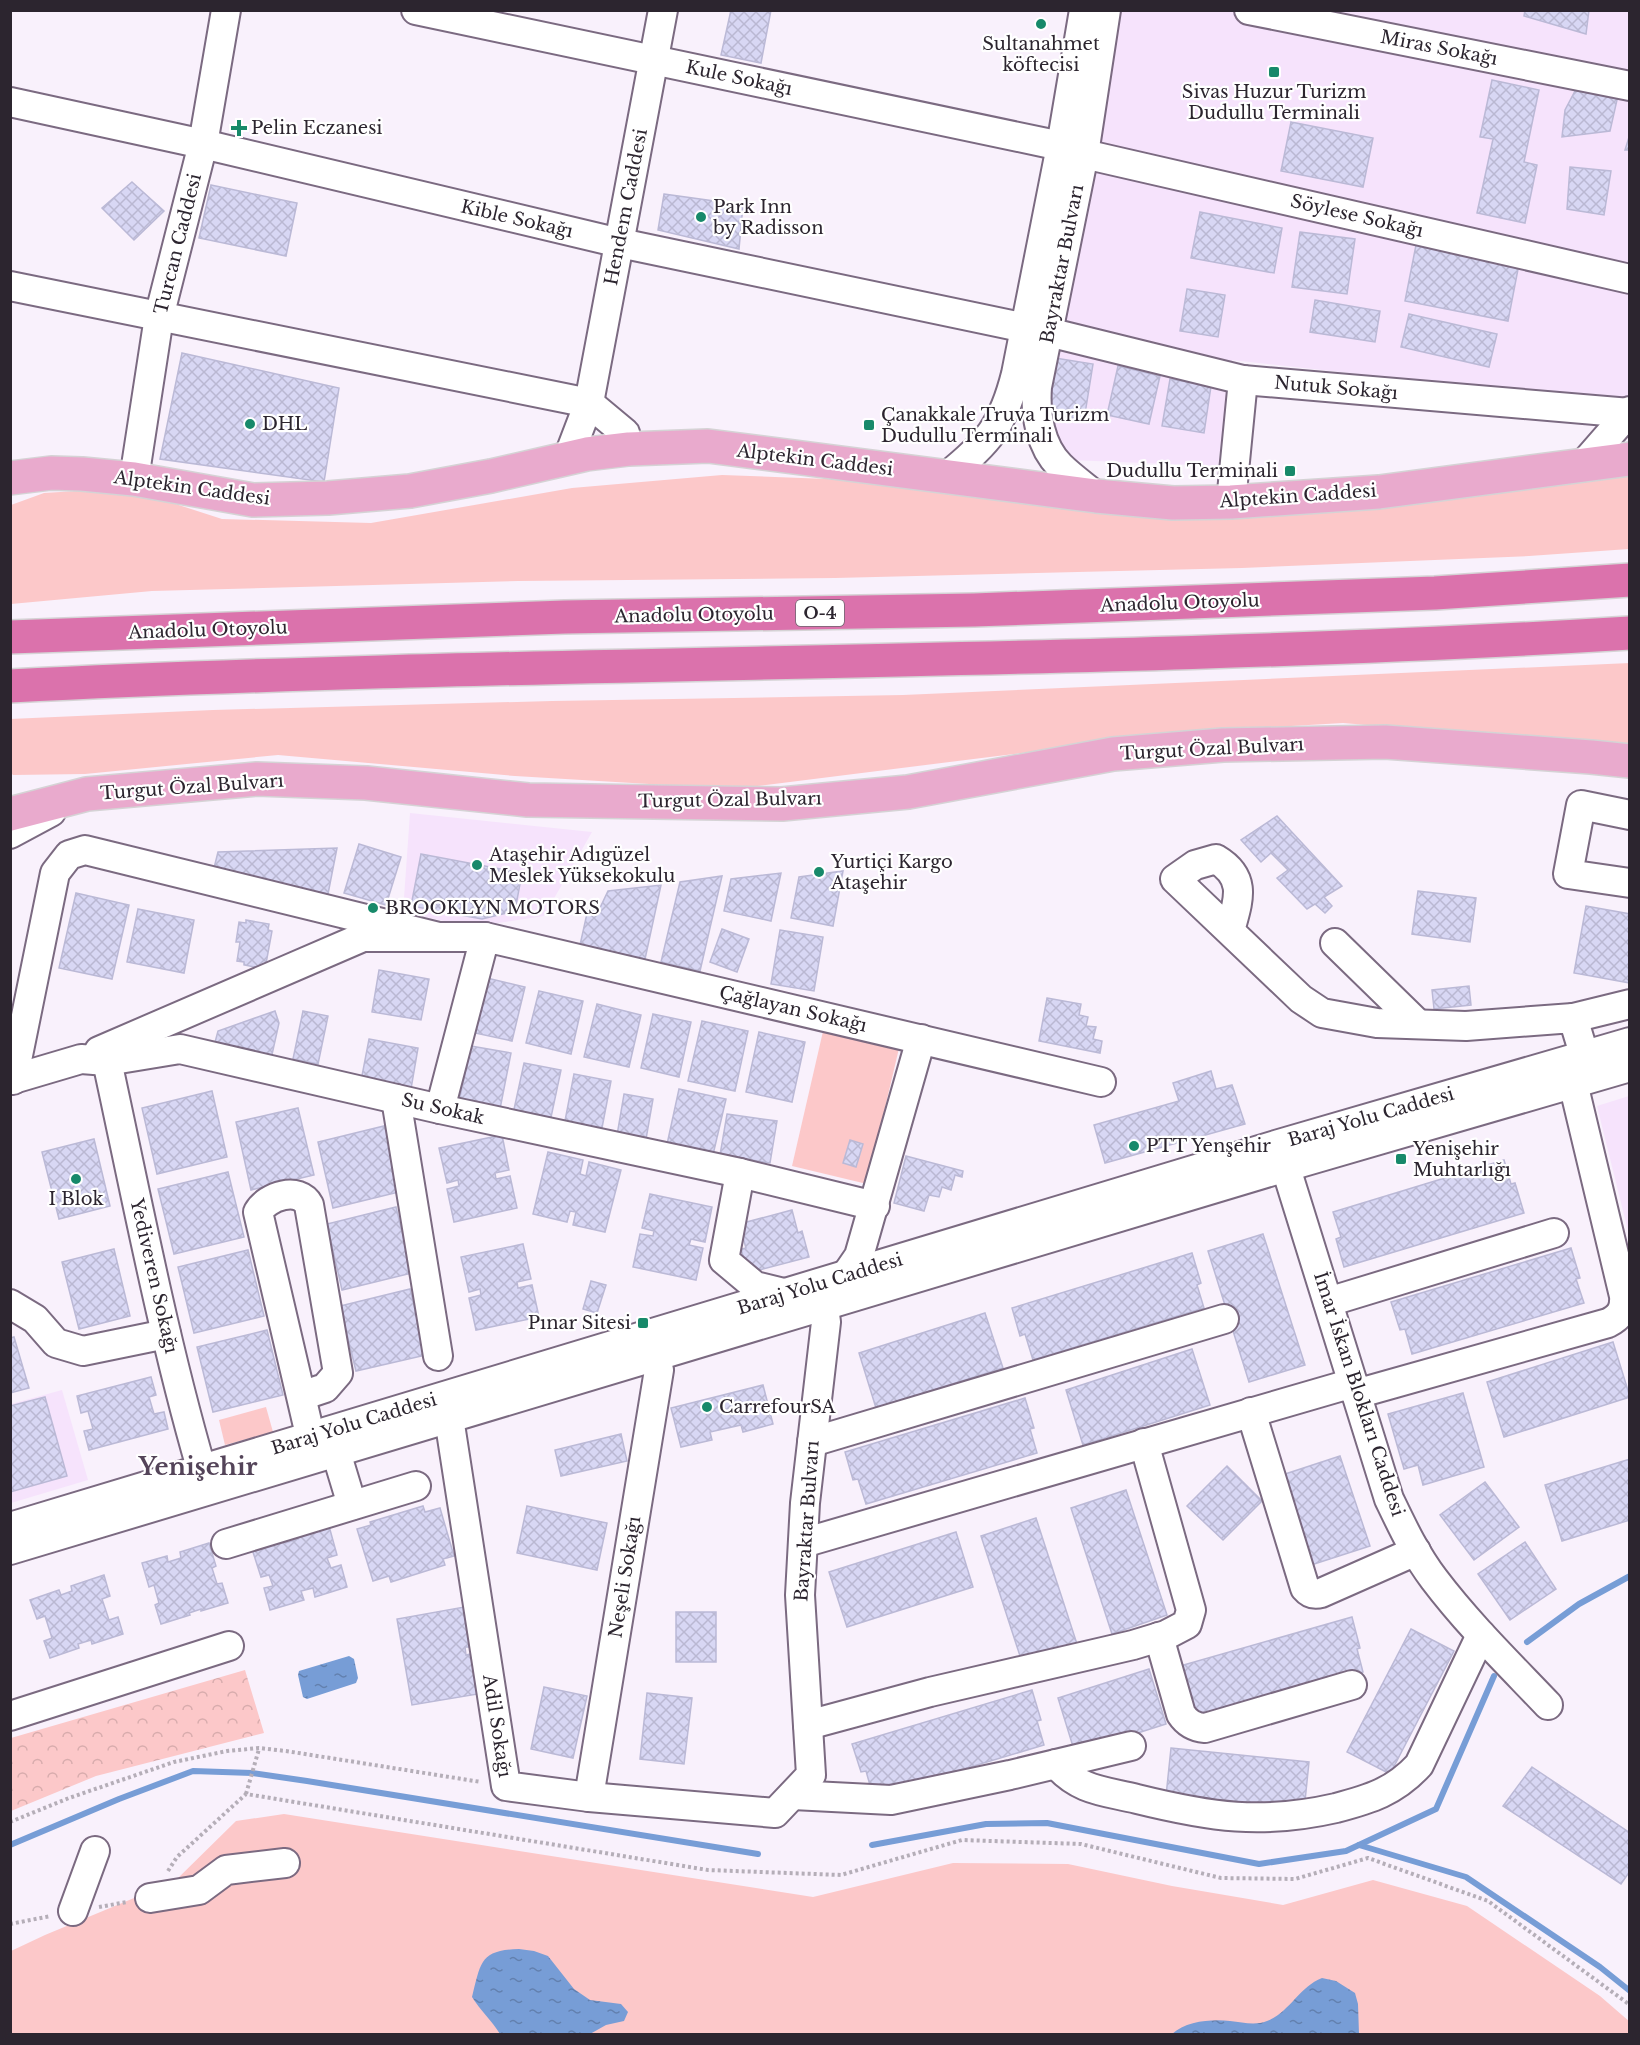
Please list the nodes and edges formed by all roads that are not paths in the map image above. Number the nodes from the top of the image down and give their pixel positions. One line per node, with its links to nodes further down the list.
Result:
1 (226, 10): 10 (street, Turcan Caddesi)
2 (416, 10): 7 (street, Kule Sokağı)
3 (663, 10): 7 (street, Hendem Caddesi)
4 (1084, 10): 11 (street, Bayraktar Bulvarı)
5 (1106, 10): 11 (street, Bayraktar Bulvarı)
6 (1249, 10): 8 (street, Miras Sokağı)
7 (653, 60): 11 (street, Kule Sokağı); 12 (street, Hendem Caddesi)
8 (1629, 86)
9 (10, 102): 10 (street, Kible Sokağı)
10 (203, 144): 12 (street, Kible Sokağı); 15 (street, Turcan Caddesi)
11 (1072, 150): 13 (street, Söylese Sokağı); 16 (street, Bayraktar Bulvarı)
12 (620, 243): 16 (street, Kible Sokağı); 18 (street, Hendem Caddesi)
13 (1629, 279)
14 (10, 286): 15 (street)
15 (159, 317): 18 (street); 28 (street, Turcan Caddesi)
16 (1037, 330): 17 (street, Nutuk Sokağı); 26 (street, Bayraktar Bulvarı); 30 (street, Bayraktar Bulvarı)
17 (1244, 380): 19 (street, Nutuk Sokağı); 31 (street)
18 (588, 403): 20 (street); 21 (street, Hendem Caddesi)
19 (1629, 412): 24 (street)
20 (629, 449): 21 (main road, Alptekin Caddesi); 26 (main road, Alptekin Caddesi)
21 (568, 458): 28 (main road, Alptekin Caddesi)
22 (1629, 459): 24 (main road, Alptekin Caddesi)
23 (10, 463): 25 (street)
24 (1582, 466): 31 (main road, Alptekin Caddesi)
25 (51, 473): 27 (main road); 28 (main road, Alptekin Caddesi); 29 (main road)
26 (947, 476): 30 (main road, Alptekin Caddesi)
27 (10, 478)
28 (135, 479)
29 (10, 483)
30 (1096, 496): 31 (main road, Alptekin Caddesi)
31 (1231, 502)
32 (1629, 580): 34 (highway, Anadolu Otoyolu / O-4)
33 (1629, 633): 35 (highway)
34 (10, 637)
35 (10, 686)
36 (1629, 761): 38 (main road, Turgut Özal Bulvarı)
37 (10, 792): 38 (main road)
38 (87, 794): 39 (main road, Turgut Özal Bulvarı); 41 (street)
39 (10, 814)
40 (1629, 815): 42 (street)
41 (10, 834)
42 (1629, 883)
43 (1230, 931): 49 (street)
44 (439, 937): 45 (street, Çağlayan Sokağı); 53 (street, Çağlayan Sokağı); 55 (street)
45 (485, 937): 50 (street, Çağlayan Sokağı); 59 (street)
46 (1335, 943): 49 (street)
47 (1629, 1004): 48 (street)
48 (1573, 1018): 49 (street); 52 (street)
49 (1418, 1024)
50 (921, 1039): 56 (street, Çağlayan Sokağı); 62 (street)
51 (1629, 1042): 52 (street, Baraj Yolu Caddesi)
52 (1584, 1054): 60 (street, Baraj Yolu Caddesi)
53 (94, 1060): 55 (street, Su Sokak); 58 (street, Su Sokak); 70 (street, Yediveren Sokağı)
54 (1629, 1067): 57 (street, Baraj Yolu Caddesi)
55 (12, 1080)
56 (1101, 1082)
57 (1573, 1083): 60 (street, Baraj Yolu Caddesi); 73 (street)
58 (396, 1098): 59 (street, Su Sokak); 71 (street)
59 (440, 1109): 61 (street, Su Sokak)
60 (1282, 1156): 64 (street, Baraj Yolu Caddesi); 66 (street, İmar İskan Blokları Caddesi); 68 (street, Baraj Yolu Caddesi)
61 (740, 1173): 62 (street, Su Sokak); 65 (street)
62 (875, 1206): 64 (street)
63 (1554, 1233): 66 (street)
64 (847, 1276): 65 (street, Baraj Yolu Caddesi); 68 (street)
65 (786, 1294): 68 (street); 77 (street, Baraj Yolu Caddesi)
66 (1328, 1302): 73 (street, İmar İskan Blokları Caddesi)
67 (10, 1304): 70 (street)
68 (824, 1307): 72 (street, Baraj Yolu Caddesi); 78 (street, Bayraktar Bulvarı)
69 (1224, 1319): 78 (street)
70 (166, 1334): 81 (street, Yediveren Sokağı)
71 (438, 1356)
72 (655, 1357): 76 (street, Baraj Yolu Caddesi); 99 (street, Neşeli Sokağı)
73 (1355, 1388): 75 (street); 88 (street, İmar İskan Blokları Caddesi)
74 (301, 1396): 74 (street); 77 (street)
75 (1251, 1412): 79 (street); 88 (street)
76 (449, 1418): 80 (street, Baraj Yolu Caddesi); 99 (street, Adil Sokağı)
77 (311, 1437): 81 (street, Baraj Yolu Caddesi)
78 (812, 1442): 85 (street, Bayraktar Bulvarı)
79 (1144, 1443): 85 (street); 90 (street)
80 (336, 1452): 81 (street, Baraj Yolu Caddesi); 83 (street)
81 (205, 1480): 84 (street, Baraj Yolu Caddesi); 87 (street, Baraj Yolu Caddesi)
82 (416, 1485): 83 (street)
83 (352, 1505): 86 (street)
84 (10, 1527)
85 (803, 1543): 95 (street, Bayraktar Bulvarı)
86 (226, 1544)
87 (10, 1550)
88 (1416, 1551): 89 (street, İmar İskan Blokları Caddesi)
89 (1481, 1635): 93 (street, İmar İskan Blokları Caddesi); 97 (street)
90 (1159, 1637): 92 (street); 95 (street)
91 (229, 1646): 94 (street)
92 (1352, 1684)
93 (1548, 1705)
94 (10, 1716)
95 (808, 1725): 98 (street, Bayraktar Bulvarı)
96 (1131, 1746): 97 (street)
97 (1056, 1764): 98 (street)
98 (802, 1785): 99 (street, Adil Sokağı)
99 (589, 1797)
100 (95, 1851): 103 (street)
101 (285, 1863): 102 (street)
102 (150, 1898)
103 (73, 1911)

